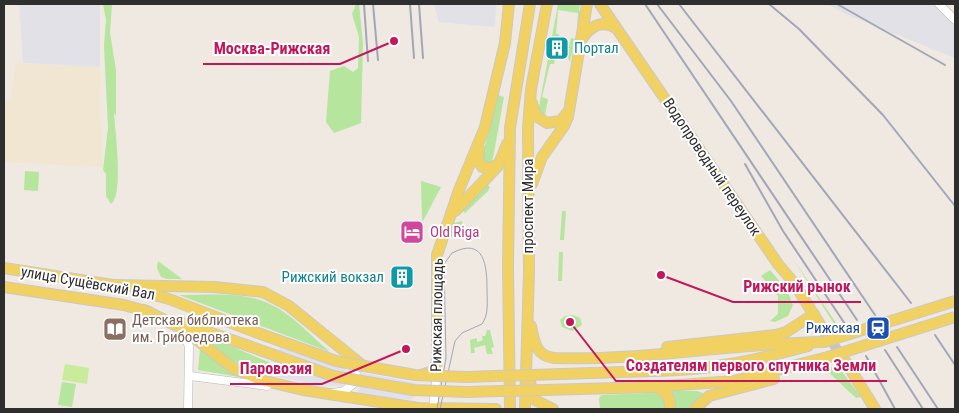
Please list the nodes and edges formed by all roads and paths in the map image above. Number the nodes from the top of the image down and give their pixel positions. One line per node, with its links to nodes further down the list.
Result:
1 (509, 4): 13 (main road)
2 (530, 4): 12 (main road, проспект Мира)
3 (547, 4): 10 (main road, проспект Мира)
4 (587, 4): 9 (main road)
5 (600, 4): 8 (main road, Водопроводный переулок)
6 (939, 4): 7 (street)
7 (955, 20)
8 (618, 29): 9 (main road); 22 (main road, Водопроводный переулок)
9 (580, 41): 11 (main road)
10 (531, 89): 11 (main road); 15 (main road, проспект Мира)
11 (571, 101): 15 (main road)
12 (510, 128): 14 (main road); 42 (main road, проспект Мира)
13 (480, 141): 14 (main road); 16 (main road)
14 (501, 159): 16 (main road)
15 (529, 204): 23 (main road, проспект Мира)
16 (449, 220): 30 (main road, Рижская площадь)
17 (4, 268): 18 (main road, улица Сущёвский Вал)
18 (114, 285): 27 (main road, улица Сущёвский Вал, bridge); 28 (main road)
19 (4, 287): 21 (main road, улица Сущёвский Вал)
20 (955, 301): 27 (main road, bridge)
21 (144, 310): 25 (main road); 35 (main road, улица Сущёвский Вал, bridge)
22 (814, 314): 26 (main road, Водопроводный переулок); 29 (main road)
23 (528, 315): 29 (main road); 33 (main road, проспект Мира)
24 (955, 318): 32 (main road, bridge)
25 (172, 322): 34 (street); 36 (main road)
26 (824, 330)
27 (824, 342): 29 (main road)
28 (348, 355): 30 (main road); 38 (street)
29 (625, 355)
30 (437, 362): 39 (street, Рижская площадь)
31 (846, 362): 48 (main road)
32 (803, 364): 35 (main road, улица Сущёвский Вал); 37 (main road)
33 (526, 369): 43 (main road, проспект Мира); 44 (main road)
34 (190, 376): 36 (street); 40 (street)
35 (652, 387): 45 (main road)
36 (302, 390): 38 (main road)
37 (733, 390): 46 (main road); 47 (main road)
38 (323, 394): 39 (main road)
39 (433, 408): 41 (main road)
40 (188, 409)
41 (496, 409)
42 (510, 409)
43 (525, 409)
44 (553, 409)
45 (670, 409)
46 (695, 409)
47 (701, 409)
48 (875, 409)

